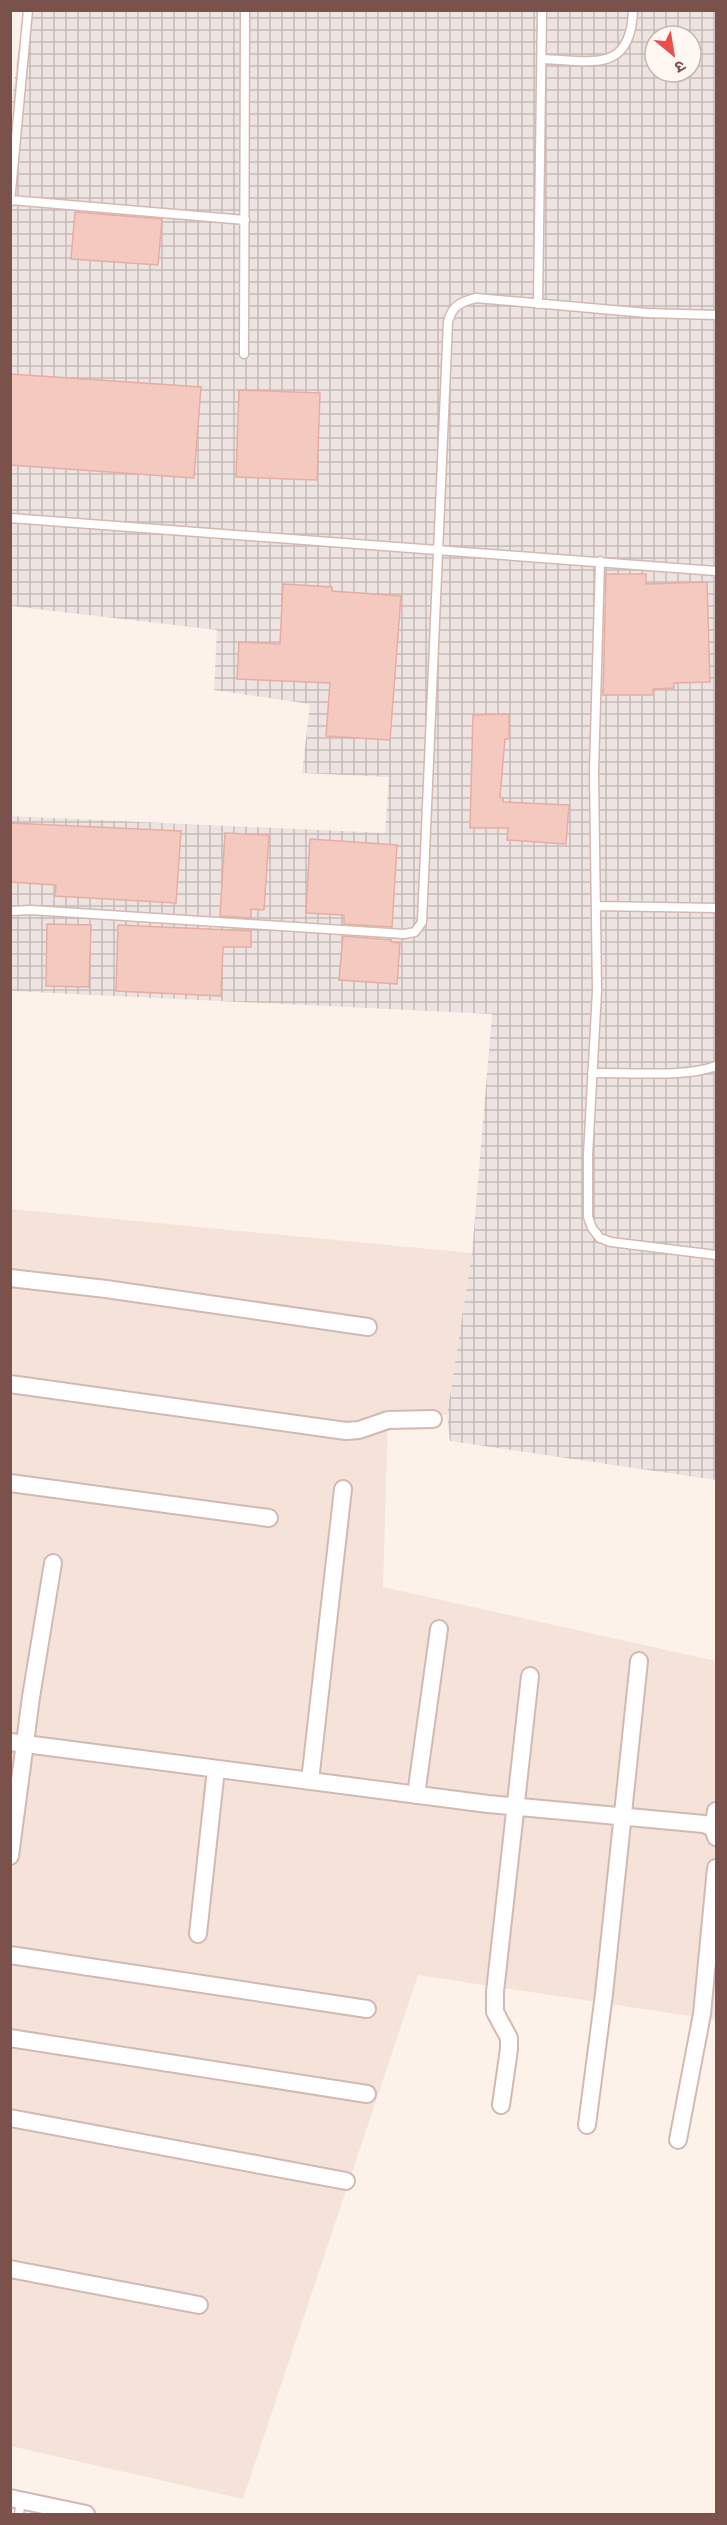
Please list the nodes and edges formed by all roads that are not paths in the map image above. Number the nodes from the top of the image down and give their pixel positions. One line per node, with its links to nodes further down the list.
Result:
1 (28, 10): 6 (lane)
2 (245, 10): 7 (lane)
3 (542, 10): 5 (lane)
4 (633, 10): 5 (lane)
5 (542, 59): 8 (lane)
6 (11, 201): 7 (lane)
7 (245, 220): 10 (lane)
8 (538, 304): 9 (lane); 12 (lane)
9 (717, 315)
10 (244, 354)
11 (10, 519): 12 (lane)
12 (440, 549): 13 (lane); 17 (lane)
13 (600, 561): 14 (lane); 15 (lane)
14 (717, 571)
15 (596, 906): 16 (lane); 19 (lane)
16 (717, 908)
17 (10, 911)
18 (717, 1066): 19 (lane)
19 (592, 1073): 20 (lane)
20 (717, 1256)
21 (10, 1278): 22 (street)
22 (368, 1327)
23 (10, 1384): 24 (street)
24 (433, 1419)
25 (10, 1483): 27 (street)
26 (343, 1489): 34 (street)
27 (269, 1518)
28 (53, 1563): 32 (street)
29 (439, 1629): 35 (street)
30 (639, 1661): 37 (street)
31 (530, 1676): 36 (street)
32 (18, 1743): 33 (street); 39 (street)
33 (216, 1769): 34 (street); 41 (street)
34 (310, 1781): 35 (street)
35 (416, 1795): 36 (street)
36 (516, 1807): 37 (street); 46 (street)
37 (623, 1816): 38 (street); 48 (street)
38 (716, 1825)
39 (10, 1856)
40 (717, 1868): 49 (street)
41 (198, 1934)
42 (10, 1955): 43 (street)
43 (367, 2009)
44 (10, 2038): 45 (street)
45 (367, 2094)
46 (501, 2105)
47 (10, 2118): 50 (street)
48 (587, 2125)
49 (678, 2140)
50 (346, 2181)
51 (10, 2269): 52 (street)
52 (199, 2305)
53 (17, 2504): 54 (street)
54 (86, 2514)

